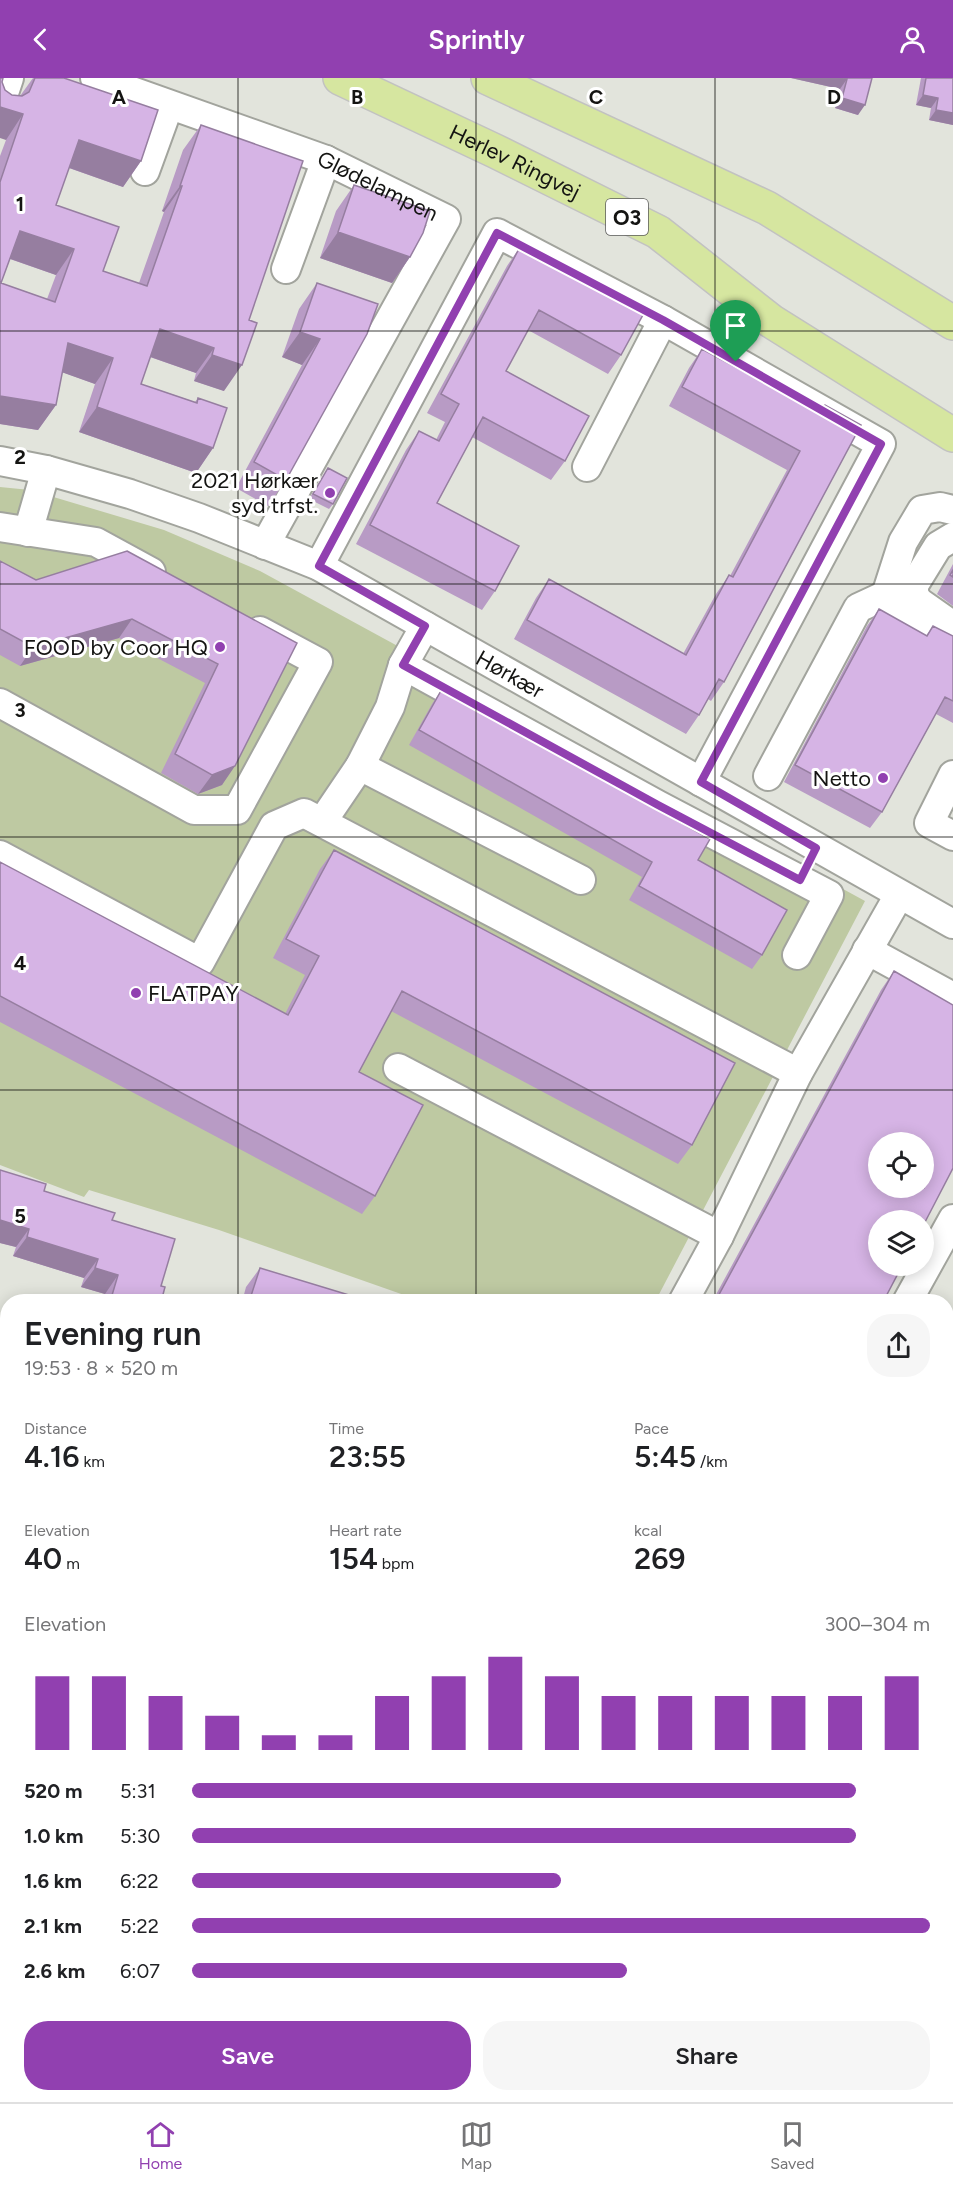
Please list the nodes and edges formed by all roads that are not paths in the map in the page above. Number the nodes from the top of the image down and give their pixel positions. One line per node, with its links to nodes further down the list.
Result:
1 (9, 78): 5 (street)
2 (95, 78): 6 (street, Glødelampen)
3 (340, 78): 12 (main road, Herlev Ringvej / O3)
4 (488, 78): 11 (main road)
5 (0, 105)
6 (170, 105): 7 (street, Glødelampen); 8 (street)
7 (326, 160): 9 (street); 20 (street, Glødelampen)
8 (145, 171)
9 (286, 268)
10 (663, 320): 14 (street); 21 (street); 34 (street)
11 (953, 323)
12 (953, 435)
13 (0, 461): 15 (street, Hørkær)
14 (587, 467)
15 (46, 470): 18 (street); 20 (street, Hørkær)
16 (953, 510): 23 (street)
17 (0, 527): 18 (street)
18 (28, 532): 22 (street)
19 (953, 537): 26 (street)
20 (265, 545): 21 (street, Hørkær)
21 (319, 566): 27 (street, Hørkær)
22 (176, 585)
23 (886, 595): 24 (street); 28 (street)
24 (858, 608): 29 (street); 35 (street)
25 (236, 618): 37 (street)
26 (953, 625)
27 (425, 626): 30 (street); 34 (street, Hørkær)
28 (953, 640)
29 (922, 642)
30 (403, 665): 32 (street); 36 (street)
31 (0, 704): 37 (street)
32 (360, 766): 38 (street); 43 (street)
33 (953, 775): 39 (street)
34 (689, 776): 36 (street); 41 (street, Hørkær)
35 (768, 776)
36 (658, 805): 44 (street)
37 (237, 810): 40 (street)
38 (322, 822): 40 (street); 51 (street)
39 (953, 836)
40 (267, 839): 42 (street)
41 (816, 848): 44 (street); 45 (street, Hørkær)
42 (0, 855)
43 (581, 880)
44 (800, 880): 48 (street)
45 (899, 895): 46 (street, Hørkær); 47 (street)
46 (952, 920)
47 (867, 951): 49 (street); 51 (street)
48 (797, 955)
49 (953, 997)
50 (398, 1068): 53 (street)
51 (798, 1073): 53 (street)
52 (953, 1219): 55 (street)
53 (719, 1236): 54 (street)
54 (687, 1294)
55 (911, 1294)

